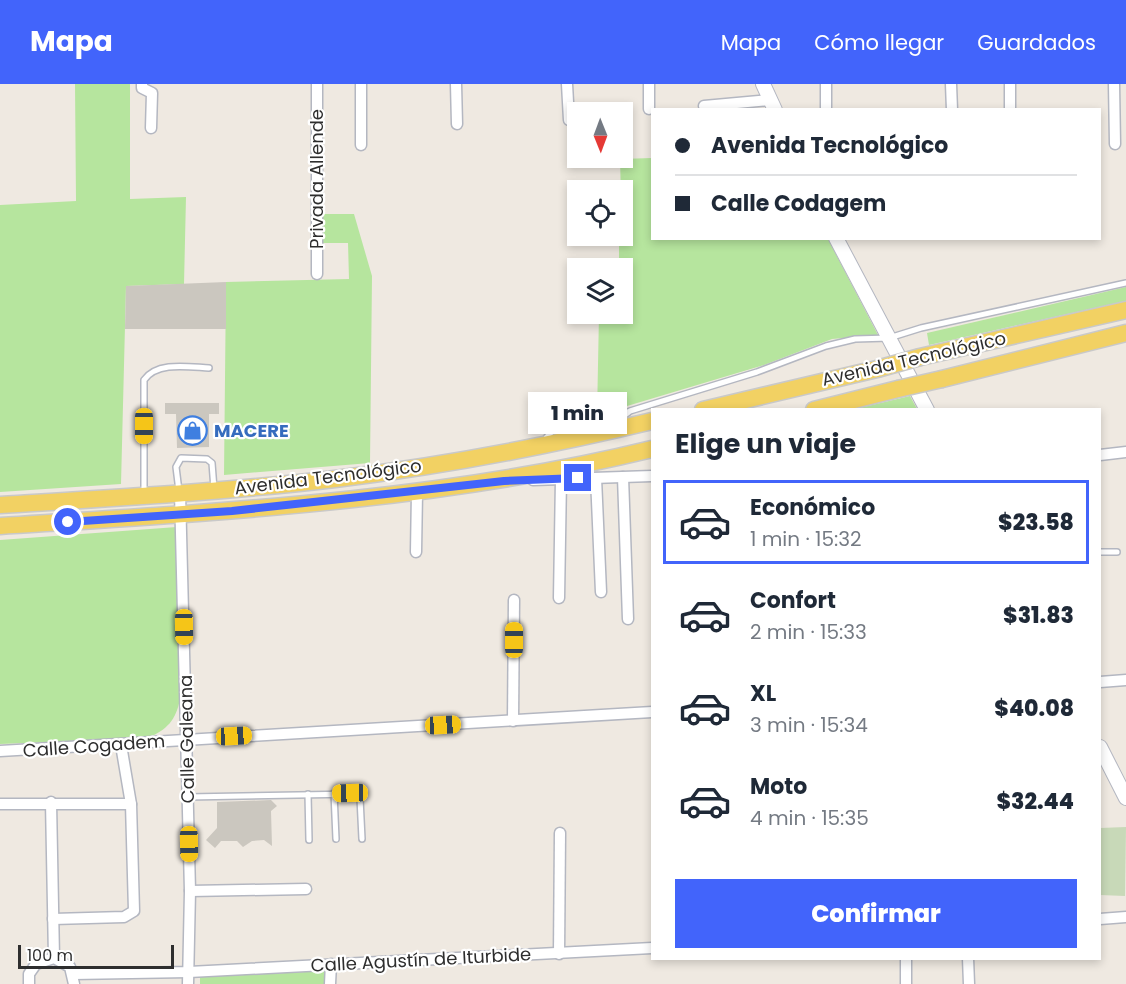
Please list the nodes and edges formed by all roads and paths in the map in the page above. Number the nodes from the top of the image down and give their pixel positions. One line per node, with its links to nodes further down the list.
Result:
1 (142, 84): 20 (street)
2 (316, 84): 24 (street, Privada Allende)
3 (361, 84): 22 (street)
4 (456, 84): 19 (street)
5 (567, 84): 12 (street)
6 (649, 84): 18 (street)
7 (763, 84): 13 (street)
8 (826, 84): 15 (street)
9 (951, 84): 16 (street)
10 (1010, 84): 17 (street)
11 (1114, 84): 21 (street)
12 (568, 102)
13 (772, 105): 14 (street)
14 (704, 106)
15 (826, 108)
16 (952, 108)
17 (1010, 108)
18 (649, 109)
19 (458, 124)
20 (151, 128)
21 (1114, 144)
22 (362, 146)
23 (837, 240): 28 (street)
24 (317, 274)
25 (1126, 283): 28 (lane)
26 (1126, 310): 30 (main road, Avenida Tecnológico, bridge)
27 (1126, 333): 31 (main road, Avenida Tecnológico, bridge)
28 (889, 338): 32 (street); 33 (lane)
29 (209, 368): 48 (lane)
30 (711, 408)
31 (822, 408)
32 (926, 408)
33 (630, 411): 35 (lane); 36 (lane)
34 (651, 421): 35 (main road, Avenida Tecnológico)
35 (603, 433): 36 (main road, Avenida Tecnológico)
36 (542, 445): 45 (main road, Avenida Tecnológico)
37 (651, 449): 44 (main road, Avenida Tecnológico)
38 (1126, 452): 39 (street)
39 (1101, 455)
40 (651, 476): 41 (street)
41 (623, 477): 42 (street); 58 (street)
42 (596, 478): 43 (street); 55 (street)
43 (561, 479): 44 (street); 56 (street)
44 (504, 481): 46 (main road, Avenida Tecnológico)
45 (214, 490): 47 (main road, Avenida Tecnológico); 47 (lane)
46 (417, 492): 50 (main road, Avenida Tecnológico); 52 (street)
47 (180, 493): 48 (main road, Avenida Tecnológico); 50 (street, Calle Galeana)
48 (144, 495): 49 (main road, Avenida Tecnológico)
49 (0, 506)
50 (182, 514): 51 (main road, Avenida Tecnológico); 63 (street, Calle Galeana)
51 (0, 526)
52 (416, 552)
53 (1101, 552): 54 (lane)
54 (1117, 552)
55 (601, 592)
56 (559, 598)
57 (514, 600): 62 (street)
58 (628, 619)
59 (1126, 680): 60 (street)
60 (1101, 682)
61 (651, 712): 62 (street, Calle Cogadem)
62 (513, 721): 63 (street, Calle Cogadem)
63 (187, 739): 64 (street, Calle Cogadem); 69 (street, Calle Galeana)
64 (121, 745): 66 (street, Calle Cogadem); 73 (street)
65 (1101, 749): 70 (street)
66 (0, 751)
67 (334, 793): 68 (lane); 75 (lane); 76 (lane)
68 (308, 794): 69 (lane); 77 (lane)
69 (188, 797): 79 (street, Calle Galeana)
70 (1126, 798)
71 (51, 802): 72 (street); 73 (street); 81 (street)
72 (0, 804)
73 (131, 804): 81 (street)
74 (560, 833): 84 (street)
75 (336, 839)
76 (362, 839)
77 (309, 840)
78 (306, 888): 79 (street)
79 (190, 891): 89 (street, Calle Galeana)
80 (1126, 917): 82 (street)
81 (53, 919): 85 (street)
82 (1101, 919)
83 (651, 948): 84 (street, Calle Agustín de Iturbide)
84 (559, 954): 88 (street, Calle Agustín de Iturbide)
85 (54, 958): 90 (street); 91 (street)
86 (906, 960): 94 (street)
87 (968, 960): 95 (street)
88 (331, 964): 89 (street, Calle Agustín de Iturbide); 93 (street)
89 (189, 972): 90 (street, Calle Agustín de Iturbide); 92 (street, Calle Galeana)
90 (74, 979)
91 (29, 984)
92 (188, 984)
93 (330, 984)
94 (906, 984)
95 (969, 984)

